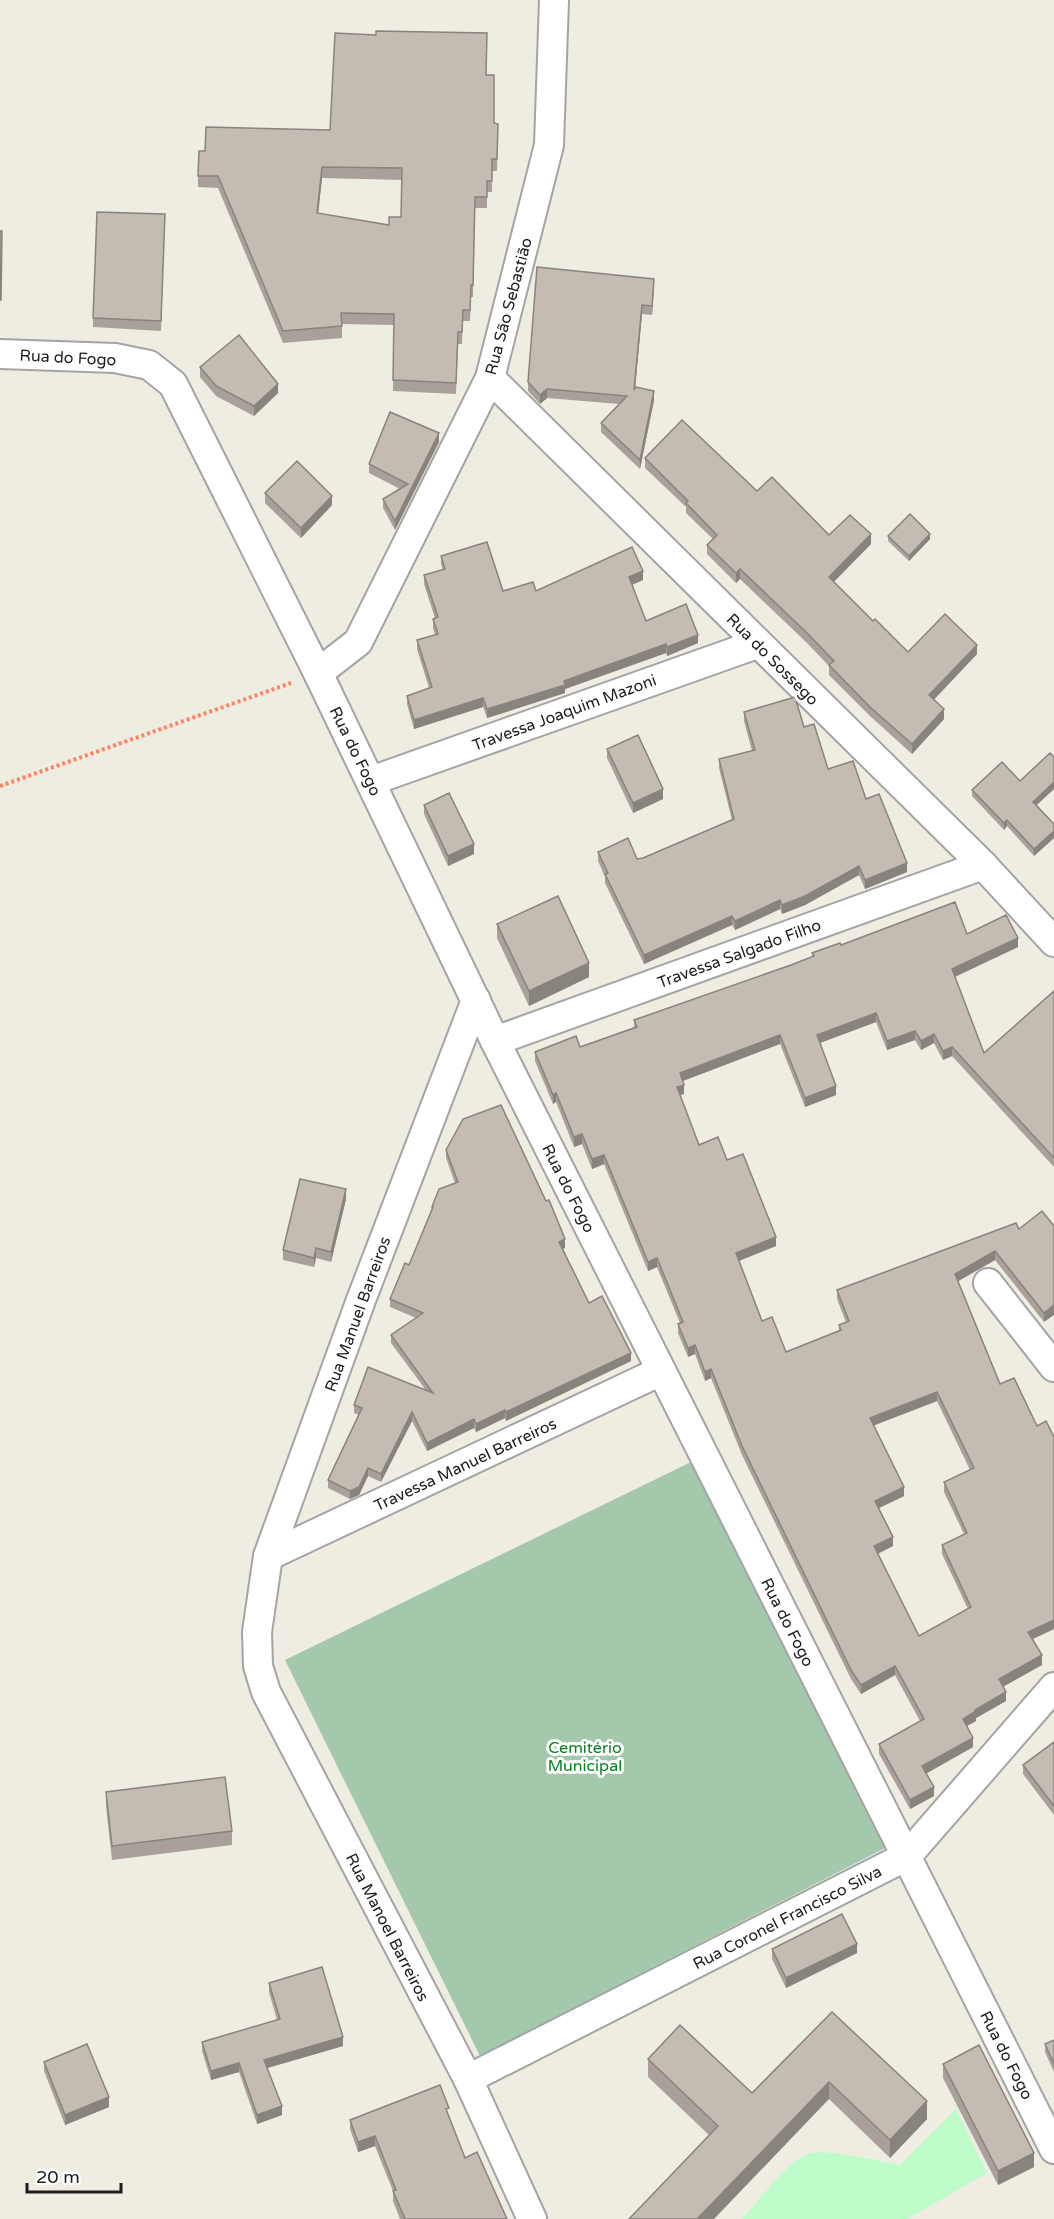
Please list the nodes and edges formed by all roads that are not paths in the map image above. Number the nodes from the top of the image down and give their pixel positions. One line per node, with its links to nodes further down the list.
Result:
1 (554, 0): 3 (street, Rua São Sebastião)
2 (0, 354): 5 (street, Rua do Fogo)
3 (490, 378): 4 (street, Rua do Sossego); 5 (street, Rua São Sebastião)
4 (757, 644): 6 (street, Travessa Joaquim Mazoni); 7 (street, Rua do Sossego)
5 (318, 673): 6 (street, Rua do Fogo)
6 (371, 781): 9 (street, Rua do Fogo)
7 (983, 866): 8 (street, Rua do Sossego); 10 (street, Travessa Salgado Filho)
8 (1054, 942)
9 (476, 1000): 10 (street, Rua do Fogo); 14 (street, Rua Manuel Barreiros)
10 (495, 1041): 13 (street, Rua do Fogo)
11 (988, 1283): 12 (street)
12 (1054, 1367)
13 (661, 1371): 14 (street, Travessa Manuel Barreiros); 17 (street, Rua do Fogo)
14 (268, 1556): 15 (street, Rua Manuel Barreiros)
15 (257, 1632): 18 (street, Rua Manoel Barreiros)
16 (1054, 1687): 17 (street, Rua Coronel Francisco Silva)
17 (907, 1856): 18 (street, Rua Coronel Francisco Silva); 19 (street, Rua do Fogo)
18 (468, 2079): 20 (street, Rua Manoel Barreiros)
19 (1054, 2148)
20 (532, 2219)

